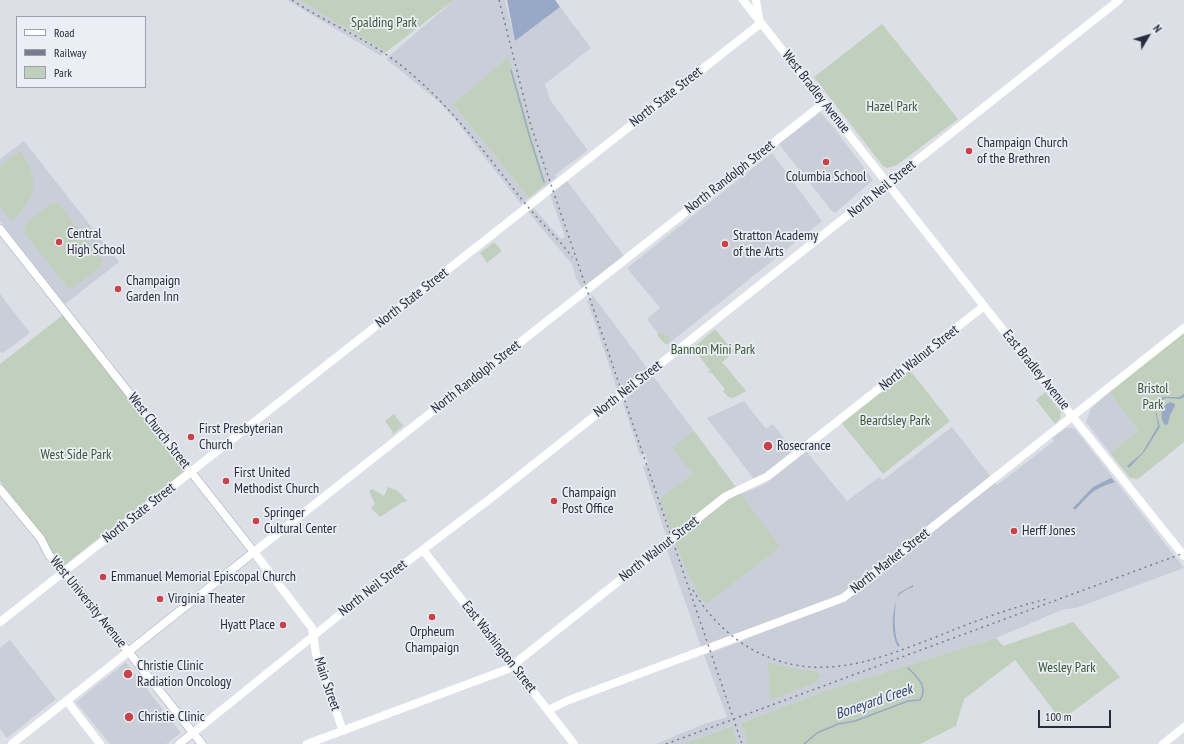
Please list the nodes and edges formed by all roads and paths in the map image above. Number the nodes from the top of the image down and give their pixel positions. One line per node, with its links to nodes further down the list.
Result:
1 (743, 0): 4 (main road, West Bradley Avenue)
2 (756, 0): 4 (main road)
3 (1119, 0): 6 (main road, North Neil Street)
4 (761, 23): 5 (main road, West Bradley Avenue); 11 (main road, North State Street)
5 (824, 103): 6 (main road, West Bradley Avenue); 14 (main road, North Randolph Street)
6 (889, 183): 8 (main road, East Bradley Avenue); 13 (main road, North Neil Street)
7 (0, 229): 11 (main road, West Church Street)
8 (984, 306): 10 (main road, East Bradley Avenue); 20 (main road, North Walnut Street)
9 (1184, 328): 10 (main road, North Market Street)
10 (1073, 416): 15 (main road, East Bradley Avenue); 22 (main road, North Market Street)
11 (191, 472): 14 (main road, West Church Street); 16 (main road, North State Street)
12 (0, 489): 16 (main road, West University Avenue)
13 (423, 550): 18 (main road, North Neil Street); 20 (main road, East Washington Street)
14 (254, 552): 18 (main road, West Church Street); 19 (main road, North Randolph Street)
15 (1184, 556)
16 (63, 572): 17 (main road, North State Street); 19 (main road, West University Avenue)
17 (0, 622)
18 (314, 636): 24 (main road, Main Street); 25 (main road, North Neil Street)
19 (128, 652): 21 (main road, North Randolph Street); 25 (main road, West University Avenue)
20 (513, 666): 22 (main road, East Washington Street); 24 (main road, North Walnut Street)
21 (67, 701): 26 (main road, North Randolph Street); 27 (main road)
22 (548, 710): 31 (main road, East Washington Street)
23 (1184, 727): 32 (main road)
24 (343, 731): 30 (main road, North Walnut Street)
25 (193, 733): 28 (main road, North Neil Street); 29 (main road, West University Avenue)
26 (12, 744)
27 (100, 744)
28 (179, 744)
29 (202, 744)
30 (307, 744)
31 (574, 744)
32 (1163, 744)

